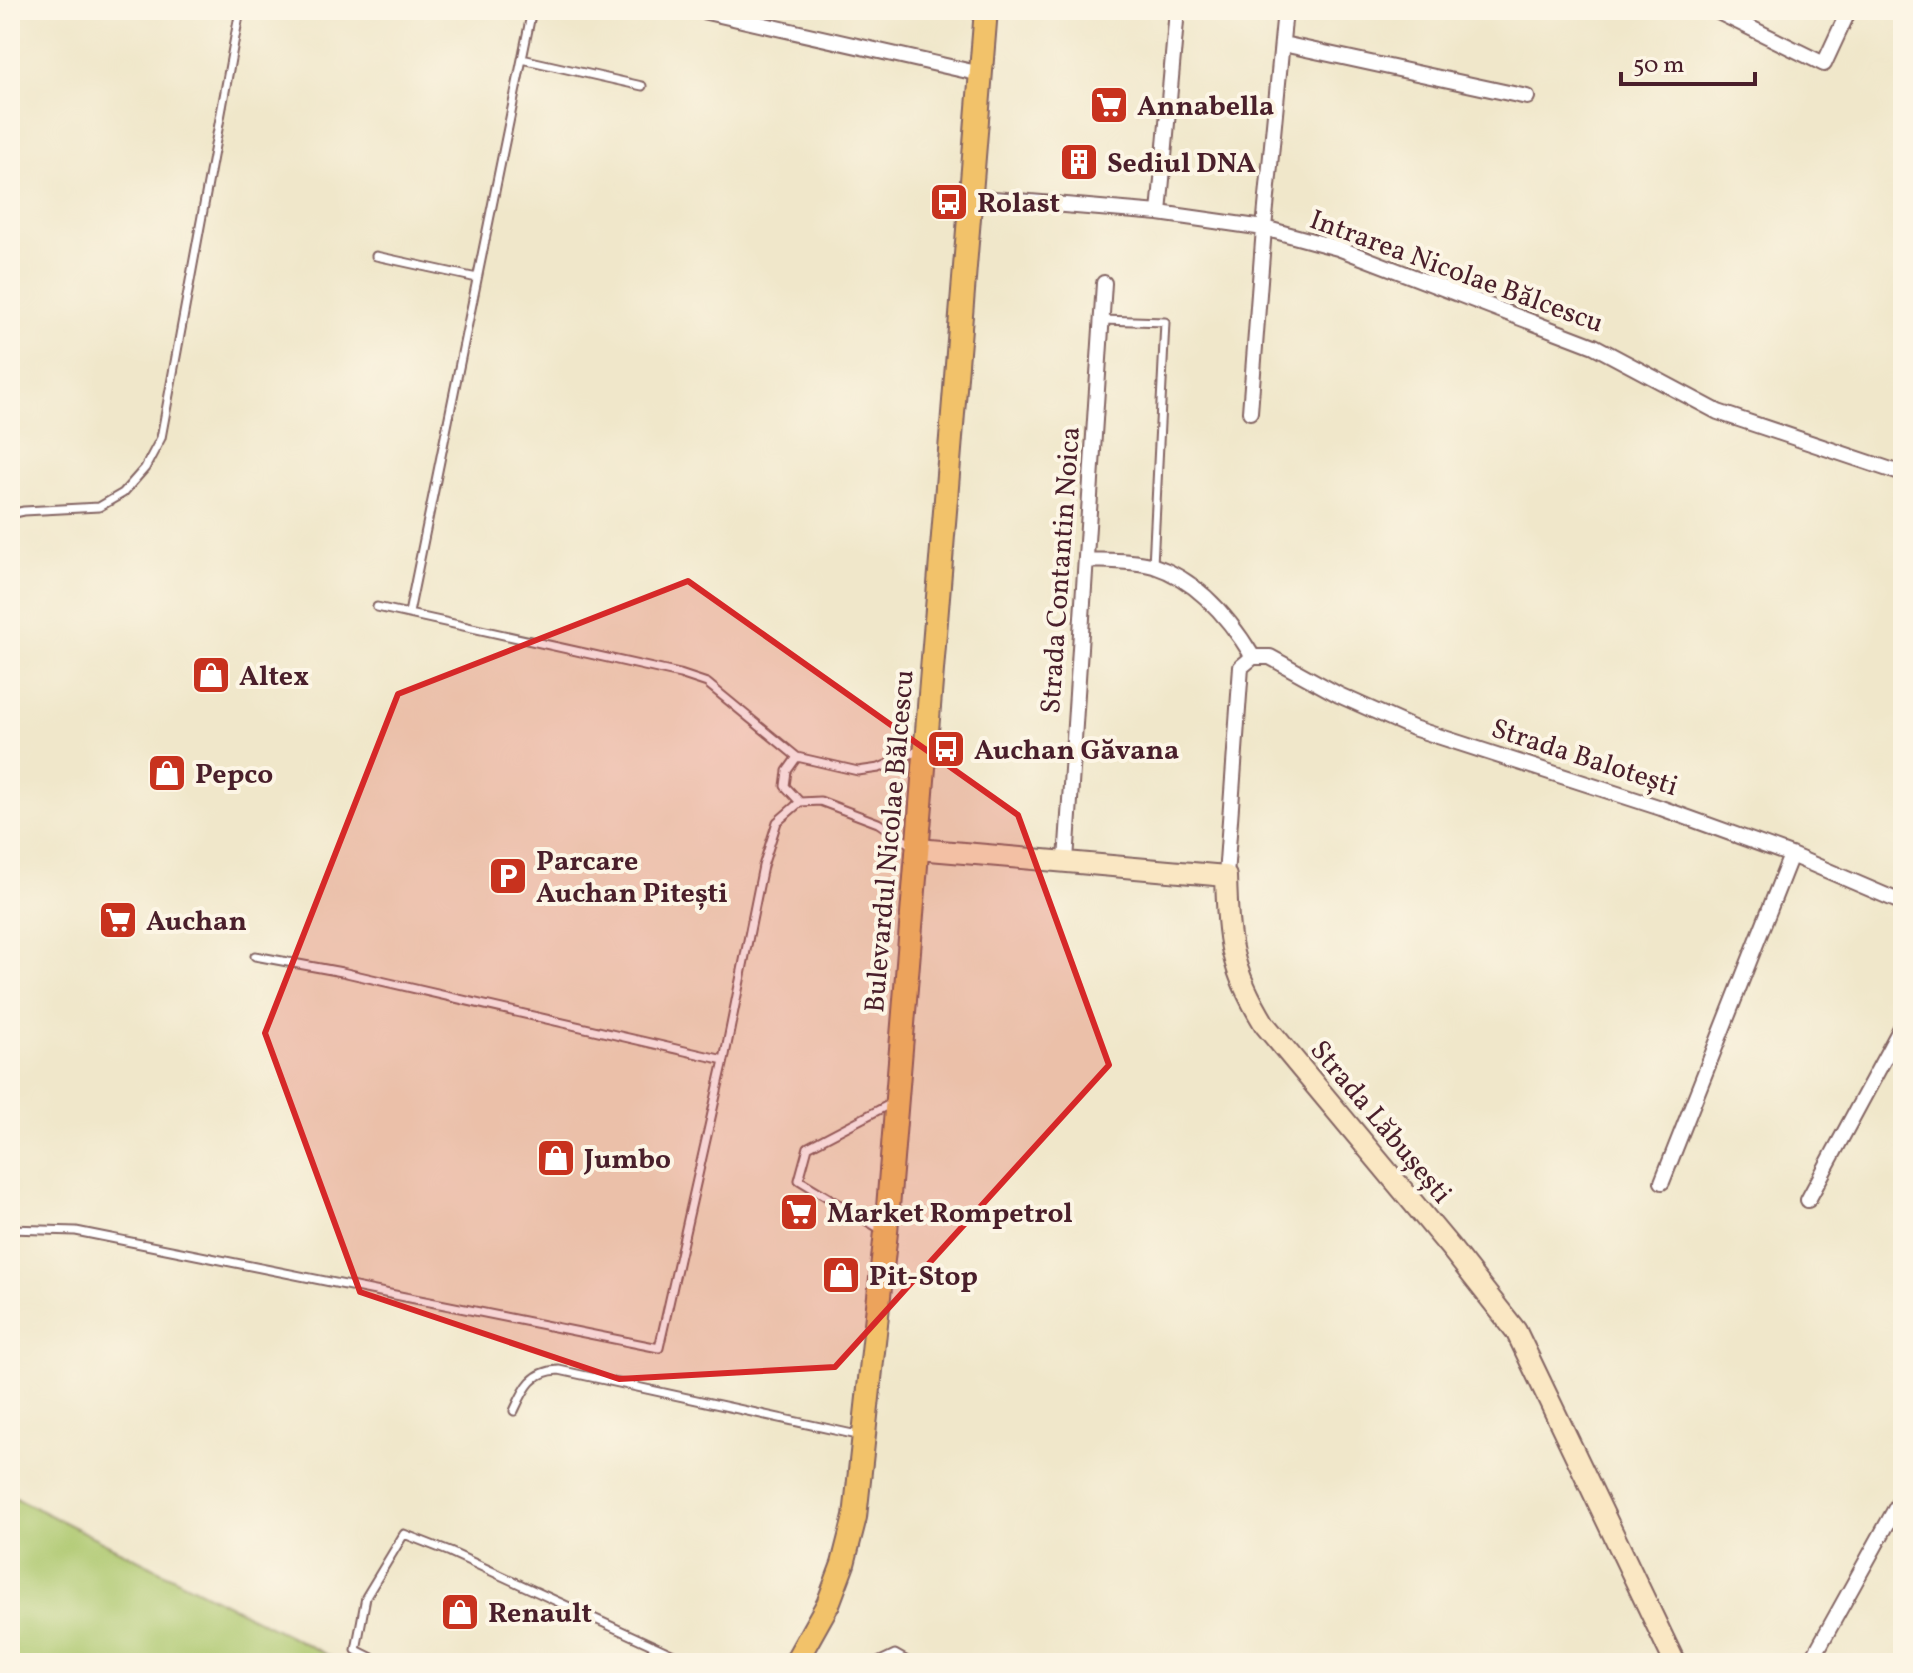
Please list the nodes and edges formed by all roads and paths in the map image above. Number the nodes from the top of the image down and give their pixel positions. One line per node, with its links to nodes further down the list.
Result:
1 (240, 10): 23 (lane)
2 (532, 10): 10 (lane)
3 (698, 10): 11 (street)
4 (986, 10): 11 (main road, Bulevardul Nicolae Bălcescu)
5 (1177, 10): 15 (street)
6 (1285, 10): 9 (street)
7 (1714, 10): 8 (street)
8 (1849, 10)
9 (1283, 44): 13 (street); 16 (street)
10 (522, 59): 12 (lane); 18 (lane)
11 (981, 74): 14 (main road, Bulevardul Nicolae Bălcescu)
12 (642, 86)
13 (1527, 97)
14 (970, 197): 15 (street, Intrarea Nicolae Bălcescu); 29 (main road, Bulevardul Nicolae Bălcescu)
15 (1159, 213): 16 (street, Intrarea Nicolae Bălcescu)
16 (1264, 228): 21 (street); 22 (street, Intrarea Nicolae Bălcescu)
17 (376, 256): 18 (lane)
18 (477, 278): 27 (lane)
19 (1104, 283): 20 (street, Strada Contantin Noica)
20 (1102, 320): 24 (street, Strada Contantin Noica); 25 (lane)
21 (1250, 412)
22 (1903, 474)
23 (10, 514)
24 (1086, 560): 25 (street); 34 (street, Strada Contantin Noica)
25 (1153, 565): 28 (street)
26 (377, 607): 27 (lane)
27 (409, 613): 30 (lane)
28 (1253, 657): 33 (street, Strada Balotești); 35 (street)
29 (926, 748): 30 (lane); 32 (main road, Bulevardul Nicolae Bălcescu)
30 (797, 757): 31 (lane)
31 (800, 802): 32 (lane); 39 (lane)
32 (918, 849): 34 (street); 40 (main road, Bulevardul Nicolae Bălcescu)
33 (1791, 855): 36 (street, Strada Balotești); 41 (street)
34 (1066, 861): 35 (street)
35 (1226, 876): 55 (street, Strada Lăbușești)
36 (1903, 903)
37 (255, 956): 39 (lane)
38 (1903, 1024): 42 (street)
39 (724, 1060): 43 (lane)
40 (896, 1101): 44 (main road, Bulevardul Nicolae Bălcescu); 44 (lane)
41 (1662, 1182)
42 (1808, 1200)
43 (10, 1229)
44 (886, 1232): 46 (main road, Bulevardul Nicolae Bălcescu)
45 (514, 1411): 46 (lane)
46 (864, 1437): 49 (main road, Bulevardul Nicolae Bălcescu)
47 (1902, 1497): 56 (street)
48 (662, 1650): 50 (lane); 51 (lane); 52 (lane)
49 (804, 1658)
50 (382, 1663)
51 (655, 1663)
52 (691, 1663)
53 (876, 1663): 54 (lane)
54 (911, 1663)
55 (1675, 1663)
56 (1810, 1663)

